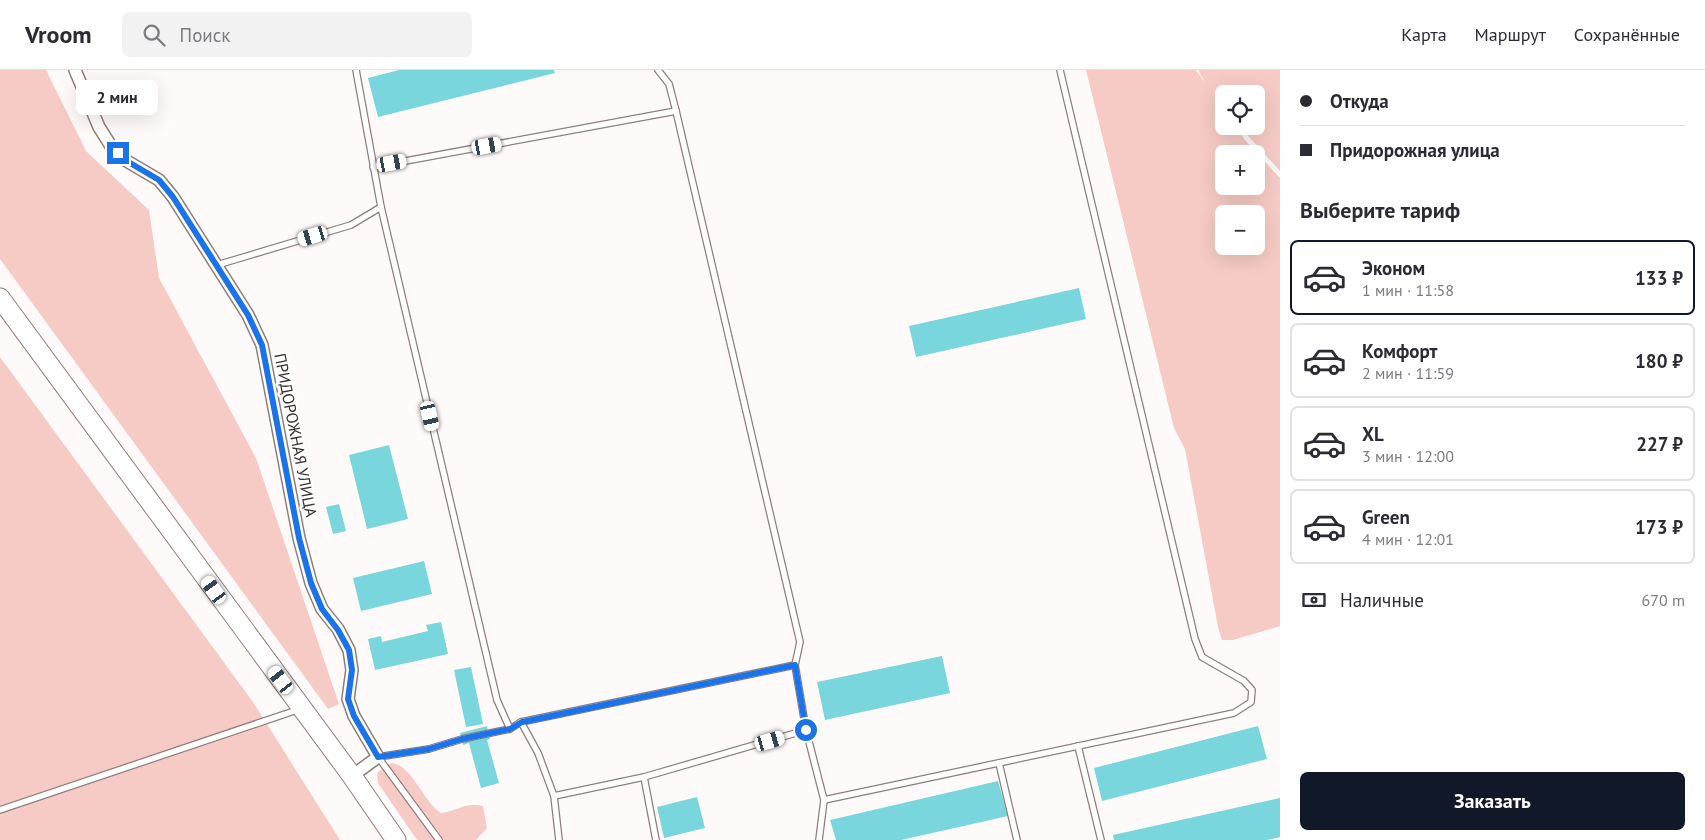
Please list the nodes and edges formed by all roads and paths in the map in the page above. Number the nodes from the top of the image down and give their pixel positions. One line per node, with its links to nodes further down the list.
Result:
1 (75, 70): 8 (street, ПРИДОРОЖНАЯ УЛИЦА)
2 (356, 70): 6 (lane)
3 (658, 70): 5 (lane)
4 (1060, 70): 15 (lane)
5 (676, 111): 6 (lane); 10 (lane)
6 (373, 167): 7 (lane)
7 (380, 207): 8 (lane); 13 (lane)
8 (217, 265): 16 (street, ПРИДОРОЖНАЯ УЛИЦА)
9 (0, 298): 11 (main road)
10 (795, 665): 12 (lane); 14 (lane)
11 (302, 708): 18 (main road); 22 (lane)
12 (522, 722): 13 (lane); 20 (lane)
13 (510, 729): 16 (lane)
14 (806, 730): 19 (lane); 21 (lane)
15 (1078, 746): 17 (lane); 29 (lane)
16 (378, 757): 18 (street); 24 (lane)
17 (999, 763): 21 (lane); 28 (lane)
18 (352, 776): 23 (main road)
19 (644, 777): 20 (lane); 26 (lane)
20 (554, 796): 25 (lane)
21 (824, 800): 27 (lane)
22 (0, 810)
23 (396, 840)
24 (439, 840)
25 (559, 840)
26 (656, 840)
27 (819, 840)
28 (1017, 840)
29 (1101, 840)

